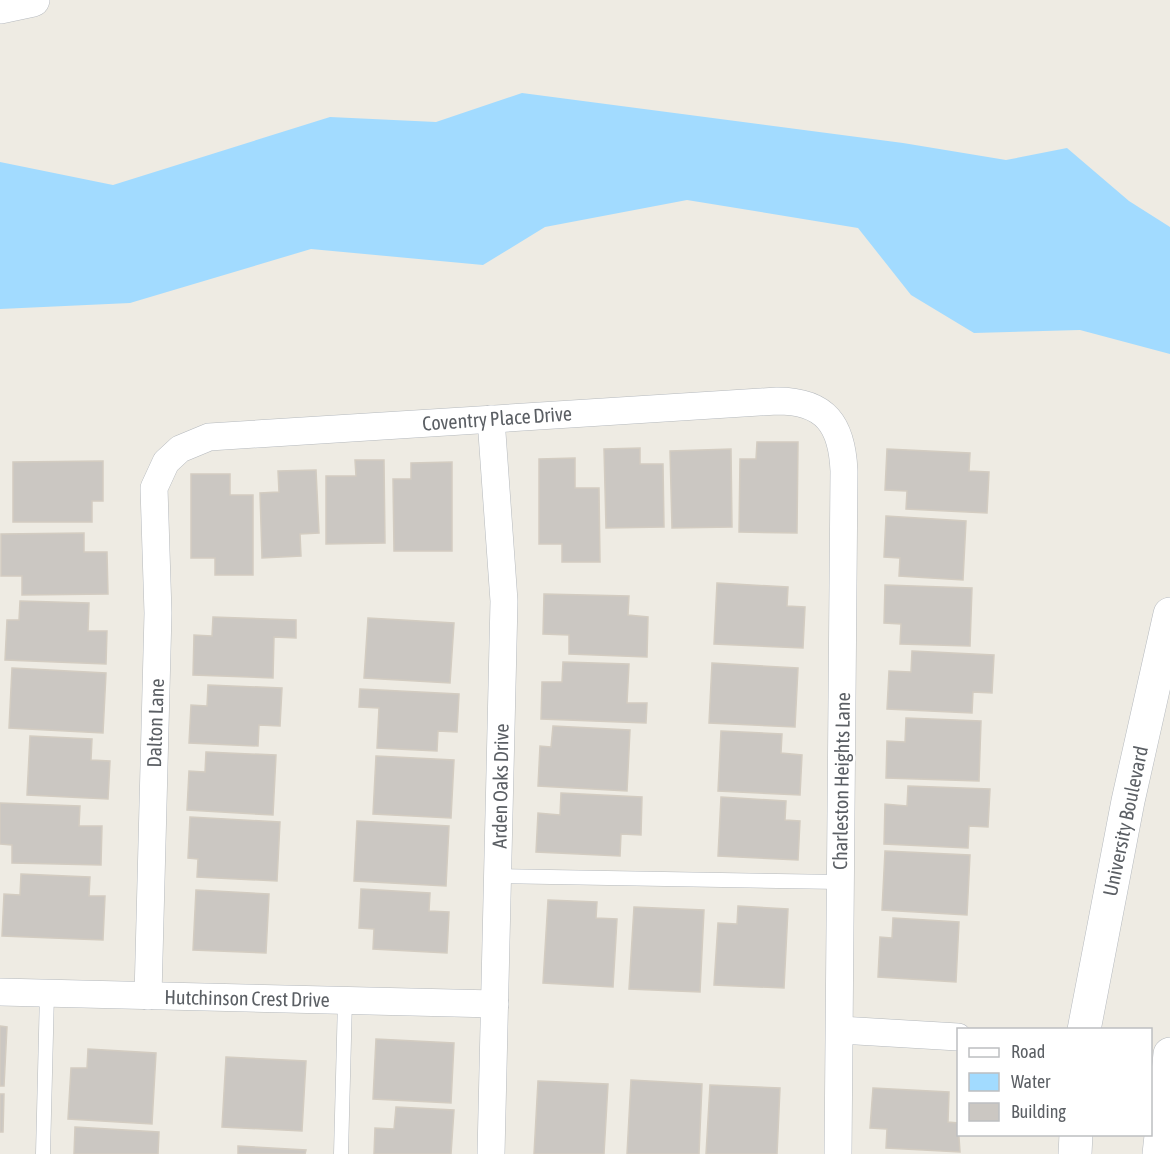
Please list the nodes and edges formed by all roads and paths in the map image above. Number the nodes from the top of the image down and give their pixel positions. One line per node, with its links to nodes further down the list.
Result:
1 (33, 0): 2 (main road)
2 (0, 7)
3 (823, 413): 4 (street, Coventry Place Drive); 8 (street, Charleston Heights Lane)
4 (491, 419): 5 (street, Coventry Place Drive); 7 (street, Arden Oaks Drive)
5 (172, 456): 11 (street, Dalton Lane)
6 (1170, 614): 14 (main road, University Boulevard)
7 (498, 876): 8 (lane); 13 (street, Arden Oaks Drive)
8 (840, 882): 15 (street, Charleston Heights Lane)
9 (0, 992): 10 (street, Hutchinson Crest Drive)
10 (47, 993): 11 (street, Hutchinson Crest Drive); 20 (lane)
11 (148, 996): 12 (street, Hutchinson Crest Drive)
12 (345, 1000): 13 (street, Hutchinson Crest Drive); 21 (lane)
13 (495, 1004): 22 (street, Arden Oaks Drive)
14 (1084, 1028)
15 (840, 1030): 16 (street); 23 (street, Charleston Heights Lane)
16 (957, 1036)
17 (1170, 1054): 25 (main road)
18 (1076, 1136): 24 (main road)
19 (1147, 1136): 25 (main road)
20 (43, 1154)
21 (341, 1154)
22 (491, 1154)
23 (838, 1154)
24 (1075, 1154)
25 (1157, 1154)

